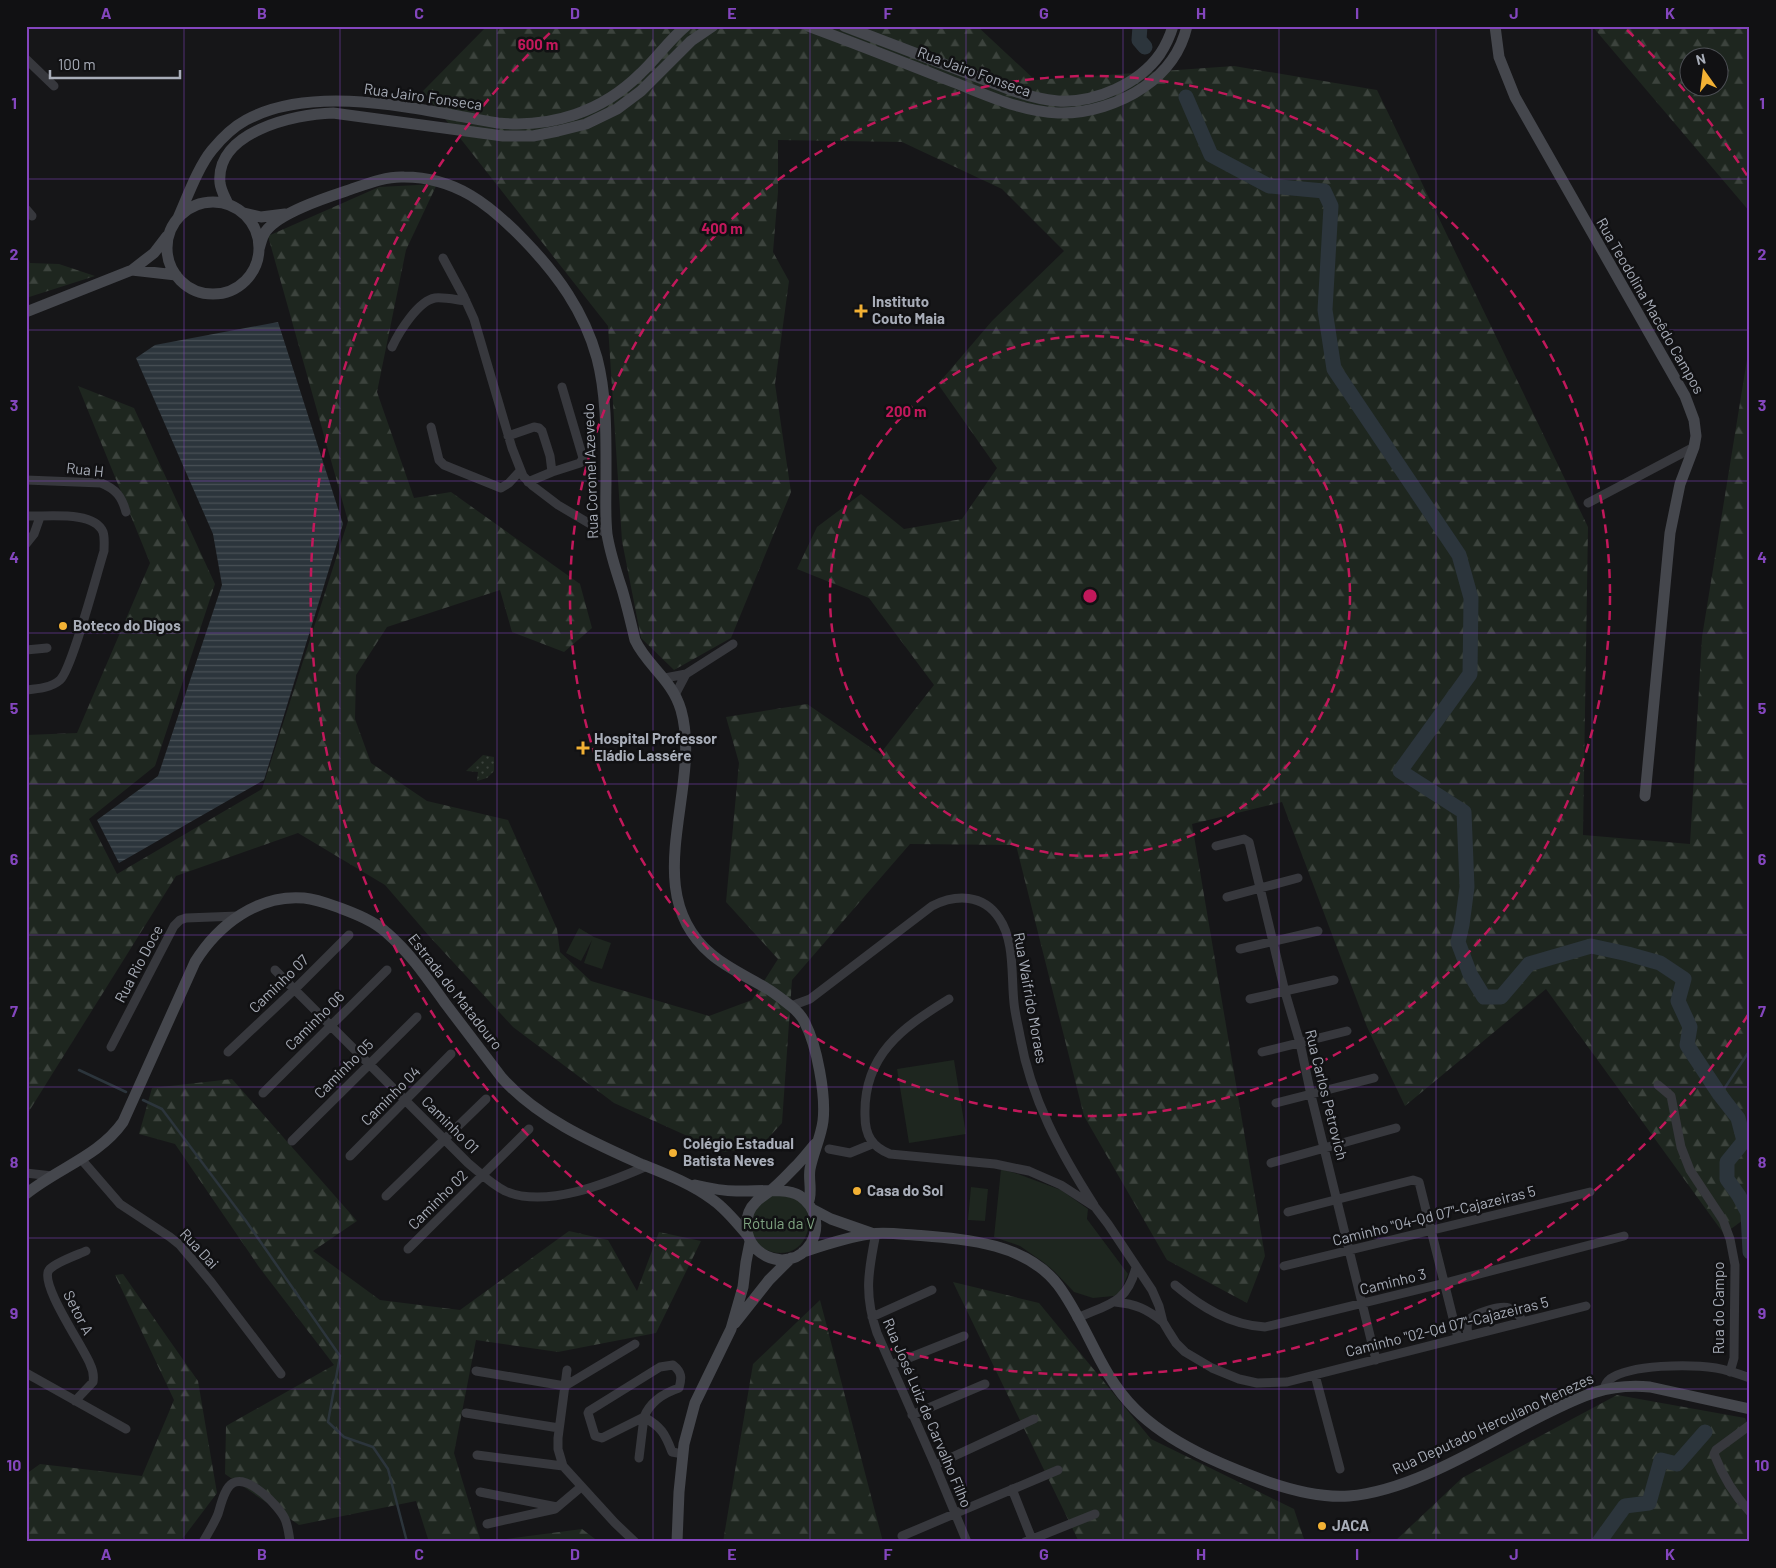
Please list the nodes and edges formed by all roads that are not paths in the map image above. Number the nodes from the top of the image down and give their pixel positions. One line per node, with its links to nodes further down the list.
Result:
1 (686, 26): 13 (main road, Rua Jairo Fonseca)
2 (714, 26): 10 (main road, Rua Jairo Fonseca)
3 (808, 26): 6 (main road, Rua Jairo Fonseca)
4 (844, 26): 5 (main road, Rua Jairo Fonseca)
5 (1173, 26)
6 (1187, 26)
7 (1495, 26): 25 (main road, Rua Teodolina Macêdo Campos)
8 (26, 59): 9 (street)
9 (54, 86)
10 (228, 204): 11 (main road); 13 (main road)
11 (242, 212): 12 (main road); 15 (main road)
12 (289, 214): 15 (main road); 34 (main road, Rua Coronel Azevedo)
13 (178, 218): 14 (main road)
14 (170, 230): 17 (main road); 18 (main road)
15 (260, 249): 18 (main road)
16 (443, 258): 19 (street)
17 (132, 270): 18 (main road); 20 (main road)
18 (176, 275)
19 (466, 301): 21 (street); 24 (street)
20 (26, 312)
21 (392, 347)
22 (562, 386): 27 (street)
23 (431, 426): 26 (street)
24 (508, 436): 26 (street); 27 (street)
25 (1694, 447): 30 (street); 43 (main road, Rua Teodolina Macêdo Campos)
26 (520, 472): 29 (street)
27 (552, 472): 29 (street)
28 (26, 480): 31 (street, Rua H)
29 (528, 482): 34 (street)
30 (1588, 503)
31 (126, 512)
32 (26, 516): 33 (street)
33 (40, 516): 35 (street); 41 (street)
34 (607, 534): 40 (main road, Rua Coronel Azevedo)
35 (26, 544)
36 (733, 644): 39 (street)
37 (46, 648): 38 (street)
38 (26, 650)
39 (686, 674): 40 (street); 42 (street)
40 (665, 678): 42 (main road, Rua Coronel Azevedo)
41 (26, 690)
42 (675, 695): 61 (main road, Rua Coronel Azevedo)
43 (1645, 796)
44 (1216, 846): 46 (street, Rua Carlos Petrovich)
45 (1298, 878): 46 (street)
46 (1259, 888): 47 (street); 51 (street, Rua Carlos Petrovich)
47 (1227, 897)
48 (238, 916): 67 (street, Rua Rio Doce); 88 (main road, Estrada do Matadouro); 90 (main road, Estrada do Matadouro)
49 (1318, 931): 51 (street)
50 (349, 935): 56 (street, Caminho 07)
51 (1272, 940): 52 (street); 57 (street, Rua Carlos Petrovich)
52 (1240, 949)
53 (275, 970): 56 (street, Caminho 01)
54 (387, 970): 64 (street, Caminho 06)
55 (1334, 980): 57 (street)
56 (294, 990): 64 (street, Caminho 01); 68 (street, Caminho 07)
57 (1285, 992): 60 (street); 66 (street, Rua Carlos Petrovich)
58 (810, 999): 61 (street, Rua Waifrido Moraes); 62 (street, Rua Waifrido Moraes); 101 (street, Rua Waifrido Moraes)
59 (948, 999): 84 (street)
60 (1250, 999)
61 (791, 1006): 62 (main road, Rua Coronel Azevedo)
62 (800, 1014): 83 (main road, Rua Coronel Azevedo)
63 (417, 1017): 71 (street, Caminho 05)
64 (330, 1026): 71 (street, Caminho 01); 74 (street, Caminho 06)
65 (1347, 1031): 66 (street)
66 (1300, 1043): 69 (street); 75 (street, Rua Carlos Petrovich)
67 (111, 1047)
68 (228, 1052)
69 (1262, 1052)
70 (451, 1054): 77 (street, Caminho 04)
71 (369, 1064): 77 (street, Caminho 01); 82 (street, Caminho 05)
72 (1374, 1078): 75 (street)
73 (1658, 1085): 133 (street, Rua do Campo)
74 (263, 1093)
75 (1311, 1095): 78 (street); 85 (street, Rua Carlos Petrovich)
76 (486, 1099): 81 (street)
77 (406, 1100): 81 (street, Caminho 01); 87 (street, Caminho 04)
78 (1276, 1103)
79 (1396, 1128): 85 (street)
80 (529, 1129): 92 (street, Caminho 02)
81 (444, 1138): 92 (street, Caminho 01); 98 (street)
82 (292, 1141)
83 (816, 1144): 95 (main road, Rua Coronel Azevedo); 100 (main road, Rua Coronel Azevedo)
84 (872, 1144): 86 (street); 101 (street)
85 (1324, 1147): 89 (street); 99 (street, Rua Carlos Petrovich)
86 (830, 1149)
87 (350, 1156)
88 (81, 1160): 93 (main road, Estrada do Matadouro); 135 (street, Rua Dai)
89 (1271, 1163)
90 (647, 1166): 92 (street, Caminho 01); 94 (main road, Estrada do Matadouro)
91 (26, 1173): 93 (street)
92 (482, 1175): 107 (street, Caminho 02)
93 (52, 1176): 97 (main road, Estrada do Matadouro)
94 (686, 1183): 95 (main road, Estrada do Matadouro); 106 (main road, Estrada do Matadouro)
95 (770, 1191): 100 (main road); 106 (main road)
96 (1590, 1192): 103 (street, Caminho "04-Qd 07"-Cajazeiras 5)
97 (26, 1194)
98 (386, 1196)
99 (1338, 1199): 102 (street); 103 (street); 108 (street, Rua Carlos Petrovich)
100 (810, 1206): 104 (main road, Rua Deputado Herculano Menezes); 110 (main road)
101 (1095, 1207): 113 (street, Rua Waifrido Moraes)
102 (1288, 1212)
103 (1432, 1230): 108 (street, Caminho "04-Qd 07"-Cajazeiras 5); 114 (street)
104 (874, 1234): 110 (main road, Rua Deputado Herculano Menezes); 120 (street, Rua José Luiz de Carvalho Filho); 121 (main road, Rua Deputado Herculano Menezes)
105 (1624, 1236): 114 (street, Caminho 3)
106 (749, 1239): 111 (main road); 124 (main road)
107 (408, 1249)
108 (1350, 1250): 112 (street, Caminho "04-Qd 07"-Cajazeiras 5); 118 (street, Rua Carlos Petrovich)
109 (86, 1251): 141 (street, Setor A)
110 (803, 1252): 111 (main road)
111 (791, 1258): 124 (main road)
112 (1284, 1266)
113 (1136, 1267): 117 (street); 122 (street, Rua Waifrido Moraes)
114 (1445, 1284): 118 (street, Caminho 3); 127 (street)
115 (1175, 1285): 118 (street, Caminho 3)
116 (932, 1290): 120 (street)
117 (1115, 1302): 121 (street); 122 (street)
118 (1364, 1304): 129 (street, Rua Carlos Petrovich)
119 (1586, 1306): 123 (street, Caminho "02-Qd 07"-Cajazeiras 5)
120 (872, 1317): 130 (street, Rua José Luiz de Carvalho Filho)
121 (1077, 1318): 140 (main road, Rua Deputado Herculano Menezes)
122 (1163, 1322): 136 (street, Caminho "02-Qd 07"-Cajazeiras 5)
123 (1523, 1322): 126 (street, Caminho "02-Qd 07"-Cajazeiras 5); 126 (street)
124 (731, 1329): 150 (main road)
125 (964, 1336): 130 (street)
126 (1468, 1336): 127 (street, Caminho "02-Qd 07"-Cajazeiras 5)
127 (1458, 1338): 129 (street, Caminho "02-Qd 07"-Cajazeiras 5)
128 (635, 1344): 139 (street)
129 (1376, 1360): 136 (street, Caminho "02-Qd 07"-Cajazeiras 5)
130 (891, 1365): 144 (street, Rua José Luiz de Carvalho Filho)
131 (567, 1370): 139 (street)
132 (476, 1371): 139 (street)
133 (1730, 1372): 137 (street); 140 (street)
134 (26, 1373): 141 (street)
135 (281, 1374)
136 (1315, 1375): 155 (street)
137 (1750, 1378)
138 (985, 1384): 144 (street)
139 (565, 1386): 149 (street)
140 (1604, 1389): 142 (main road, Rua Deputado Herculano Menezes)
141 (75, 1401): 148 (street)
142 (1750, 1409)
143 (466, 1413): 149 (street)
144 (912, 1415): 153 (street, Rua José Luiz de Carvalho Filho)
145 (644, 1417): 145 (street); 150 (street); 152 (street)
146 (1034, 1419): 153 (street)
147 (1750, 1425): 161 (street)
148 (126, 1428)
149 (559, 1428): 154 (street)
150 (683, 1454): 170 (main road)
151 (477, 1455): 154 (street)
152 (639, 1458)
153 (935, 1465): 162 (street, Rua José Luiz de Carvalho Filho)
154 (563, 1466): 157 (street)
155 (1340, 1468)
156 (1058, 1470): 158 (street)
157 (581, 1487): 160 (street); 169 (street)
158 (1012, 1489): 162 (street); 166 (street)
159 (480, 1492): 160 (street)
160 (557, 1507): 164 (street)
161 (1750, 1512)
162 (956, 1513): 165 (street); 171 (street, Rua José Luiz de Carvalho Filho)
163 (1095, 1514): 166 (street)
164 (487, 1524)
165 (902, 1536)
166 (1030, 1541)
167 (203, 1542): 168 (street)
168 (290, 1542)
169 (635, 1542)
170 (677, 1542)
171 (967, 1542)

